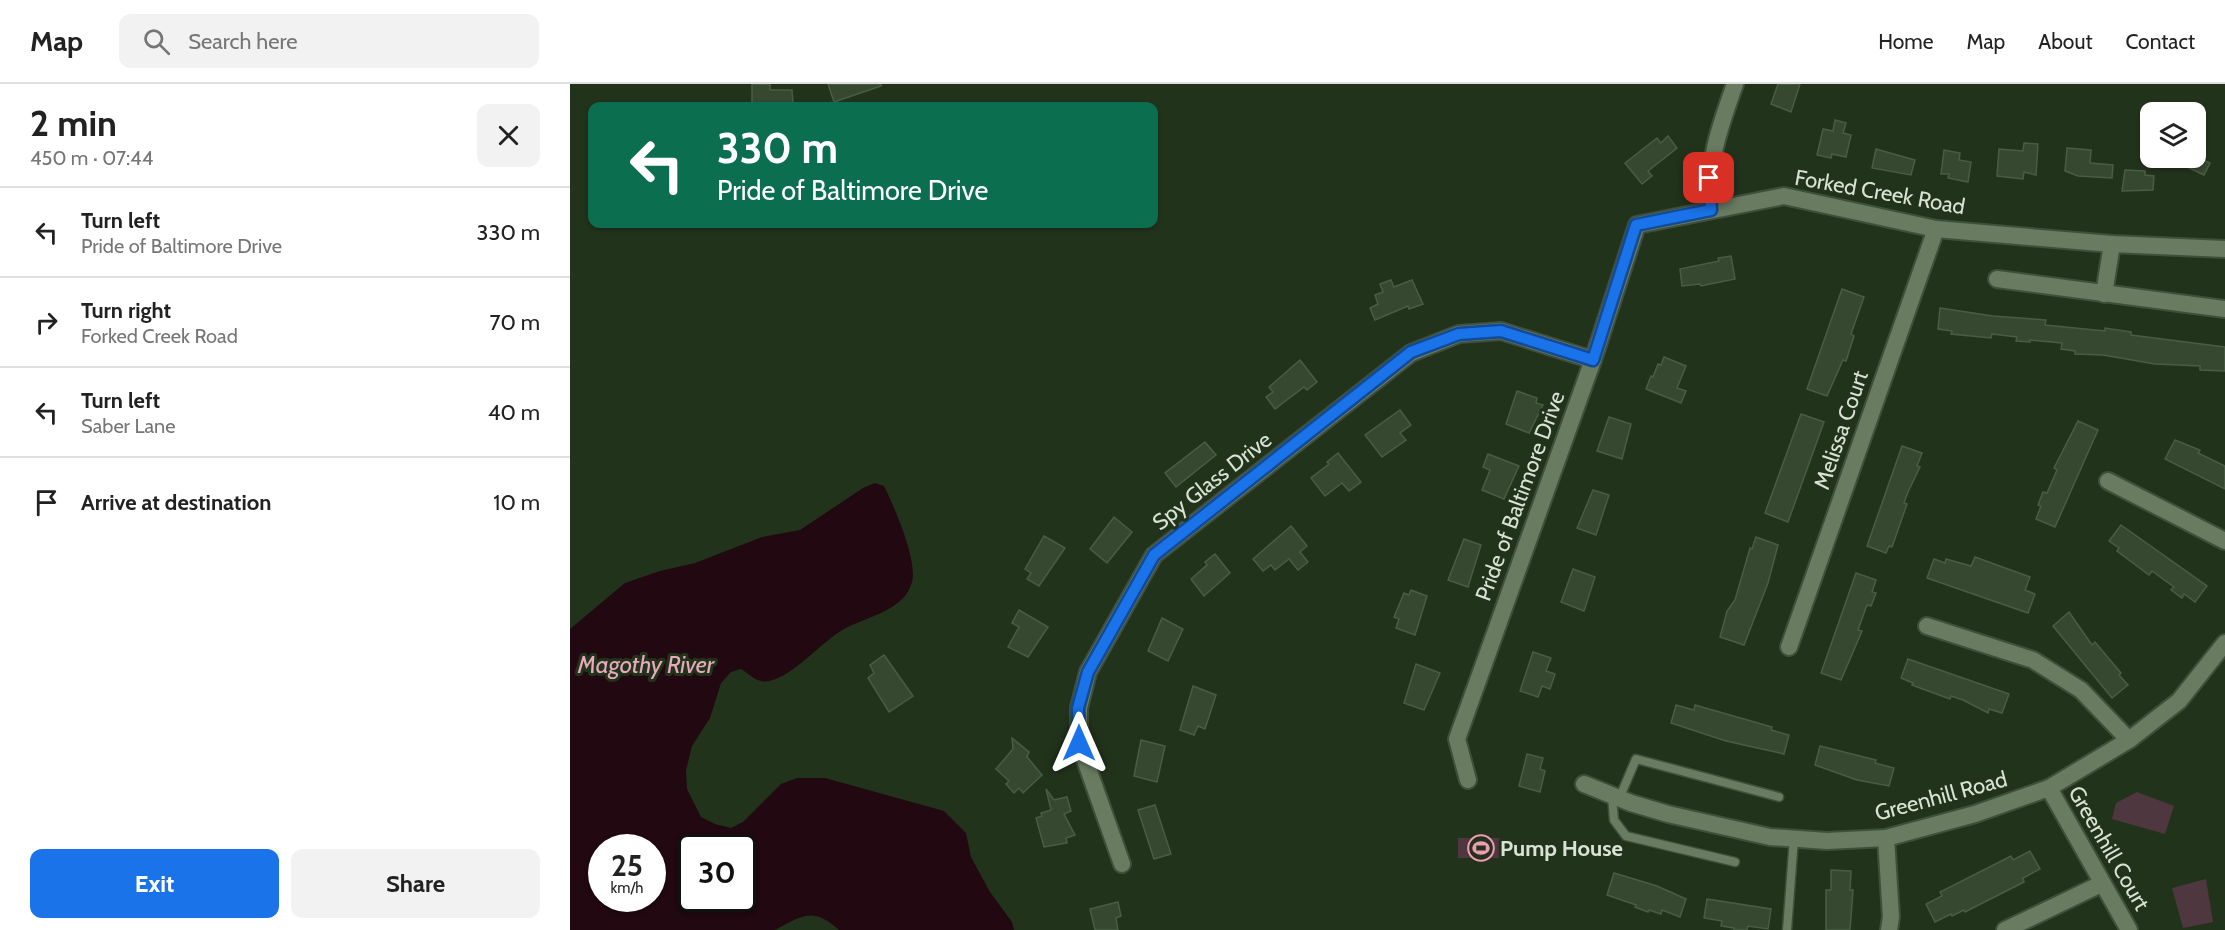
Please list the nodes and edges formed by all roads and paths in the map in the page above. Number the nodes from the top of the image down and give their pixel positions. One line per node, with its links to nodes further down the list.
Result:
1 (1735, 84): 2 (street)
2 (1711, 210): 3 (street, Forked Creek Road); 4 (street, Forked Creek Road)
3 (1636, 225): 10 (street, Pride of Baltimore Drive)
4 (1936, 229): 5 (street, Forked Creek Road); 15 (street, Melissa Court)
5 (2112, 244): 6 (street, Forked Creek Road); 8 (street)
6 (2225, 249)
7 (1997, 279): 8 (street)
8 (2104, 294): 9 (street)
9 (2225, 309)
10 (1593, 360): 17 (street, Pride of Baltimore Drive); 25 (street, Spy Glass Drive)
11 (2108, 481): 12 (street)
12 (2225, 542)
13 (1927, 626): 16 (street)
14 (2225, 643): 16 (street, Greenhill Road)
15 (1789, 646)
16 (2129, 740): 19 (street, Greenhill Road)
17 (1468, 780)
18 (1584, 784): 20 (street, Greenhill Road)
19 (2049, 788): 23 (street, Greenhill Road); 26 (street, Greenhill Court)
20 (1616, 797): 21 (lane); 22 (street, Greenhill Road); 24 (lane)
21 (1779, 797)
22 (1794, 838): 23 (street, Greenhill Road); 27 (lane)
23 (1886, 838): 28 (street)
24 (1735, 862)
25 (1122, 864)
26 (2102, 884): 29 (street); 30 (street, Greenhill Court)
27 (1786, 930)
28 (1889, 930)
29 (2006, 930)
30 (2129, 930)

